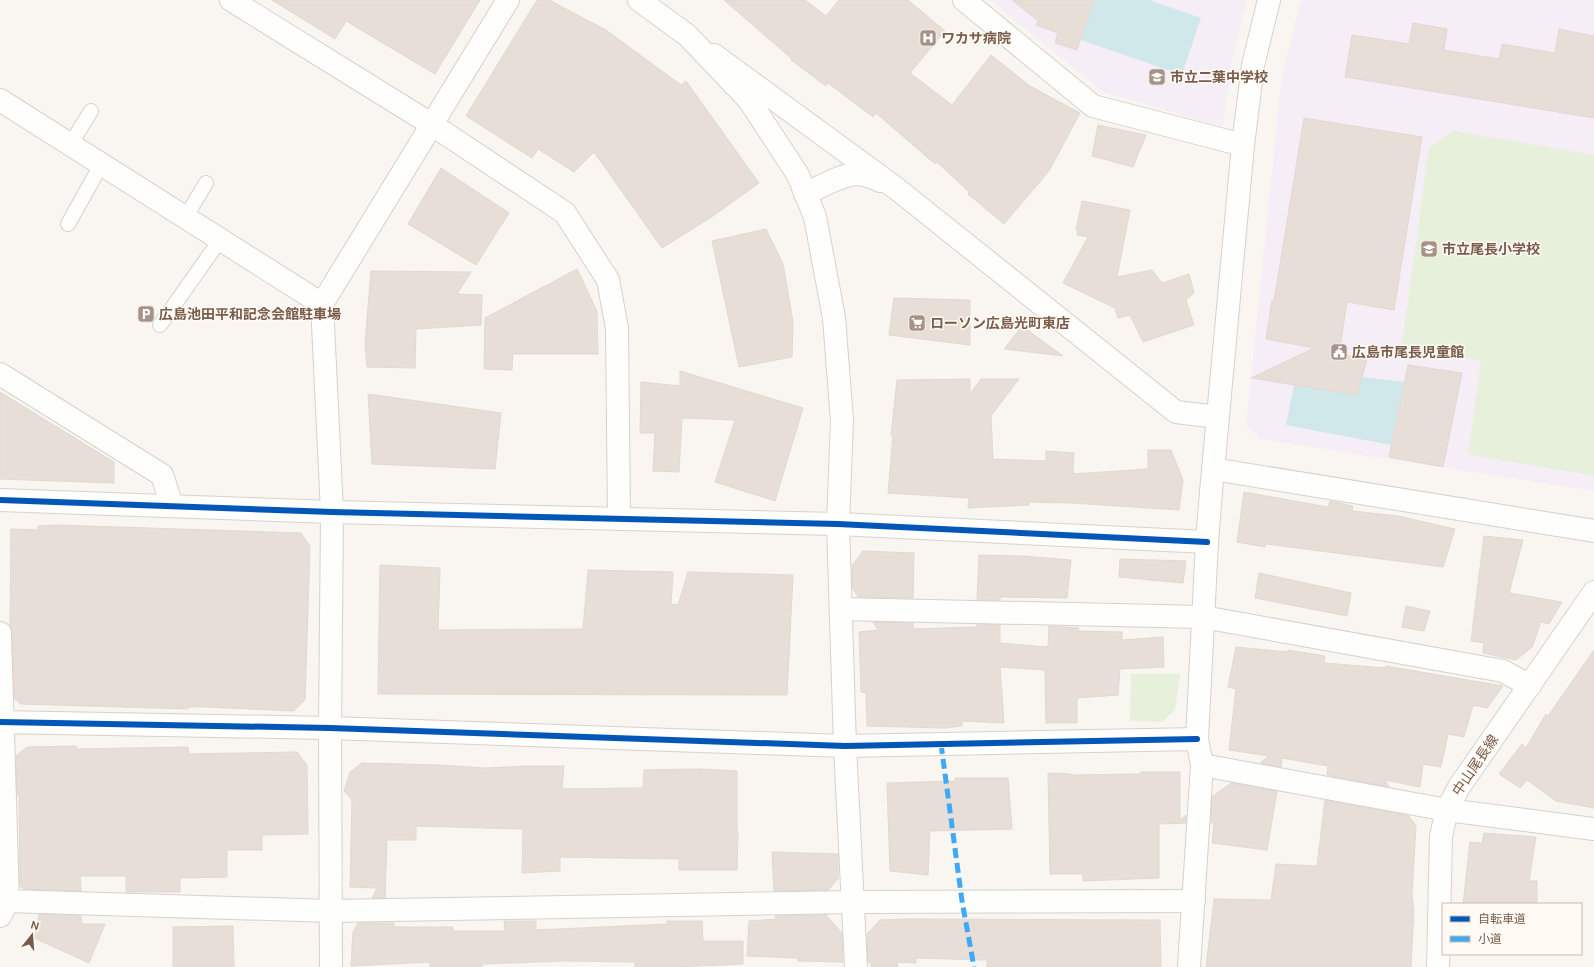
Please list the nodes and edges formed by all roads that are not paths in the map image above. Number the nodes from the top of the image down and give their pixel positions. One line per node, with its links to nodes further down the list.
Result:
1 (231, 0): 9 (street)
2 (508, 0): 9 (street)
3 (640, 0): 6 (street)
4 (964, 0): 11 (street)
5 (1269, 0): 11 (street)
6 (687, 35): 14 (street); 15 (street)
7 (0, 100): 10 (street)
8 (91, 111): 10 (lane)
9 (431, 124): 19 (street); 27 (street)
10 (70, 145): 12 (street)
11 (1243, 145): 22 (street)
12 (101, 165): 16 (street); 17 (lane)
13 (206, 183): 16 (lane)
14 (897, 189): 15 (street); 22 (street)
15 (805, 194): 28 (street)
16 (185, 218): 18 (street)
17 (68, 224)
18 (220, 240): 19 (street); 20 (lane)
19 (322, 304): 26 (street)
20 (160, 325)
21 (0, 374): 25 (street)
22 (1218, 417): 23 (street)
23 (1213, 469): 29 (street); 30 (street)
24 (0, 500): 25 (street)
25 (172, 506): 26 (street)
26 (332, 512): 27 (street); 37 (street)
27 (619, 519): 28 (street)
28 (838, 524): 30 (street); 32 (street)
29 (1594, 531)
30 (1206, 542): 33 (street)
31 (1594, 592): 35 (street, 中山尾長線)
32 (841, 609): 33 (street); 39 (street)
33 (1203, 617): 35 (street); 38 (street)
34 (0, 633): 36 (street)
35 (1530, 686): 41 (street, 中山尾長線)
36 (1, 722): 37 (street); 45 (street)
37 (330, 728): 39 (street); 46 (street)
38 (1197, 739): 39 (street); 40 (street)
39 (845, 746): 44 (street)
40 (1202, 765): 41 (street); 43 (street)
41 (1447, 810): 42 (street); 50 (street, 中山尾長線)
42 (1594, 829)
43 (1194, 901): 44 (street); 49 (street)
44 (852, 902): 46 (street); 48 (street)
45 (4, 909): 46 (street)
46 (331, 911): 47 (street)
47 (331, 967)
48 (856, 967)
49 (1189, 967)
50 (1438, 967)

